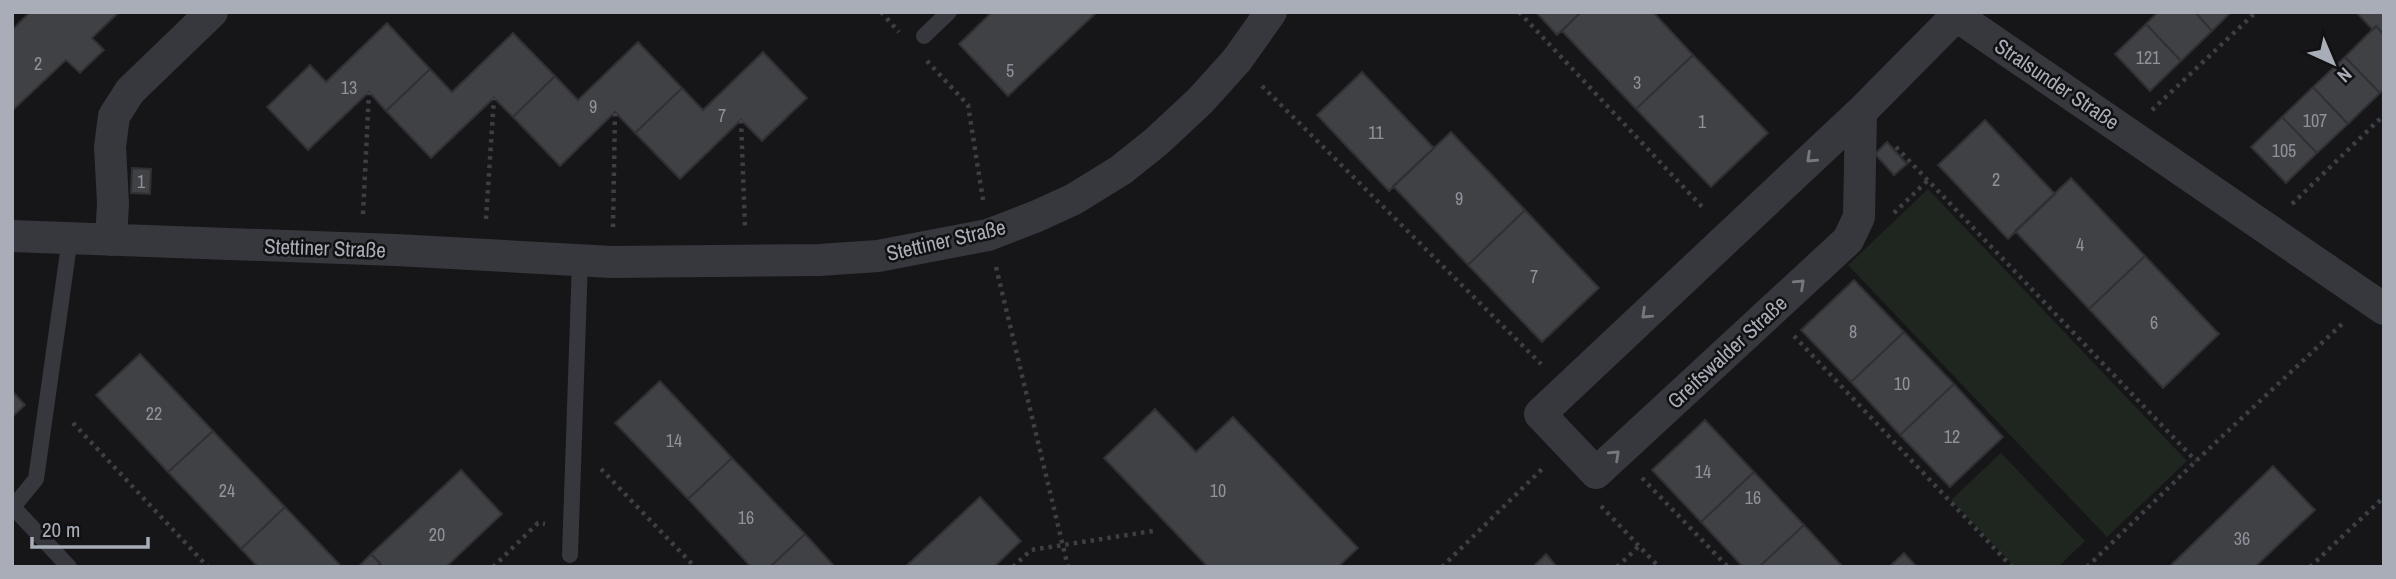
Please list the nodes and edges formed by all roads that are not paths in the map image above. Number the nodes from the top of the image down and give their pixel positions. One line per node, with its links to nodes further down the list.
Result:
1 (212, 12): 9 (street)
2 (949, 12): 5 (lane)
3 (1270, 12): 10 (street, Stettiner Straße)
4 (1953, 14): 6 (street, Greifswalder Straße); 11 (street, Stralsunder Straße)
5 (924, 36)
6 (1861, 112): 6 (street, Greifswalder Straße, one-way to 6)
7 (12, 236): 8 (street, Stettiner Straße)
8 (70, 238): 9 (street, Stettiner Straße); 13 (lane)
9 (111, 240): 10 (street, Stettiner Straße)
10 (580, 260): 12 (lane)
11 (2376, 304)
12 (569, 555)
13 (69, 567)

